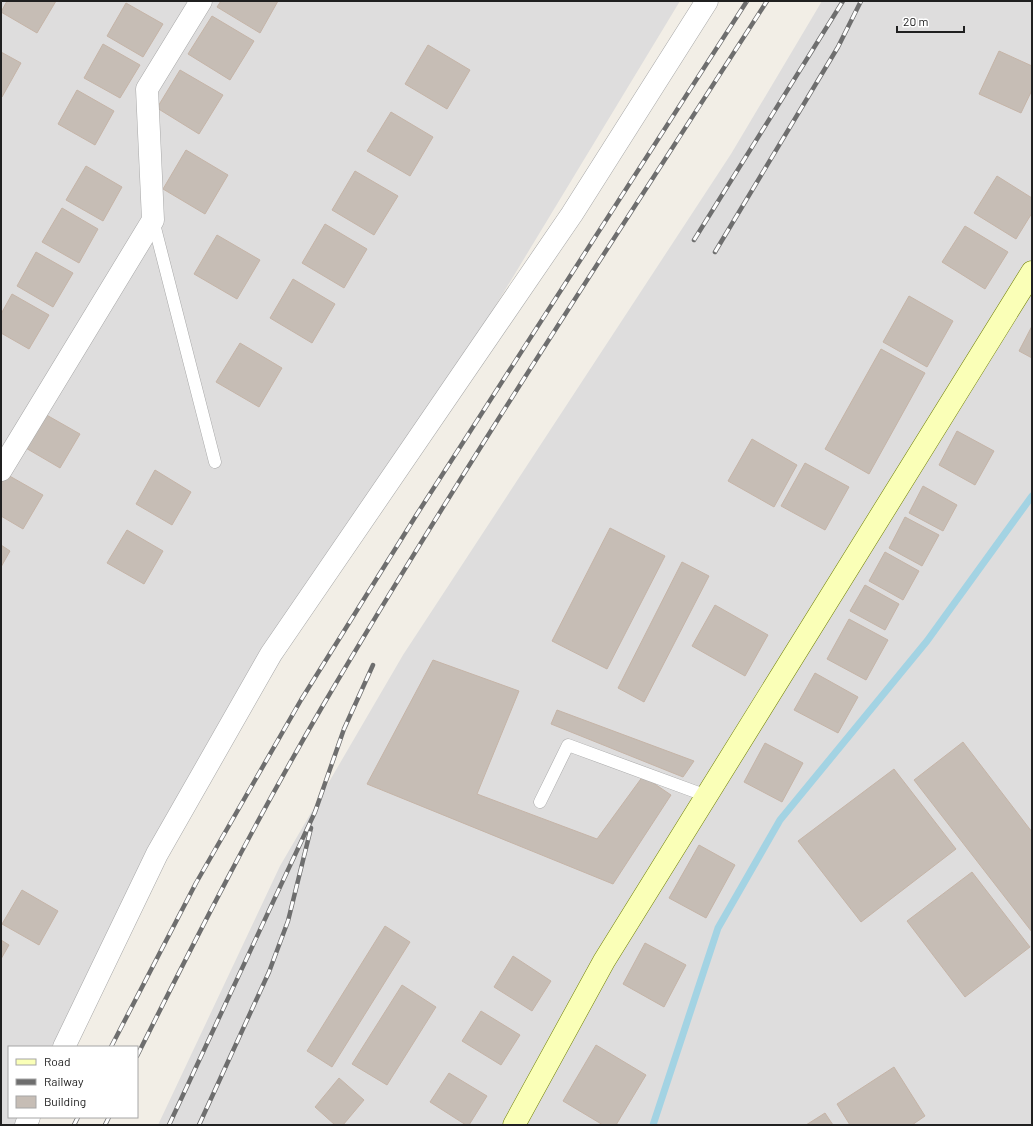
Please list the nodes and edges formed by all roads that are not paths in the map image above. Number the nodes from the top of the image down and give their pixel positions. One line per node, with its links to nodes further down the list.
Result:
1 (201, 1): 3 (street)
2 (707, 1): 9 (street)
3 (153, 220): 5 (lane); 6 (street)
4 (1032, 272): 7 (main road)
5 (216, 462)
6 (1, 470)
7 (707, 796): 8 (lane); 10 (main road)
8 (540, 802)
9 (64, 1046)
10 (514, 1125)

